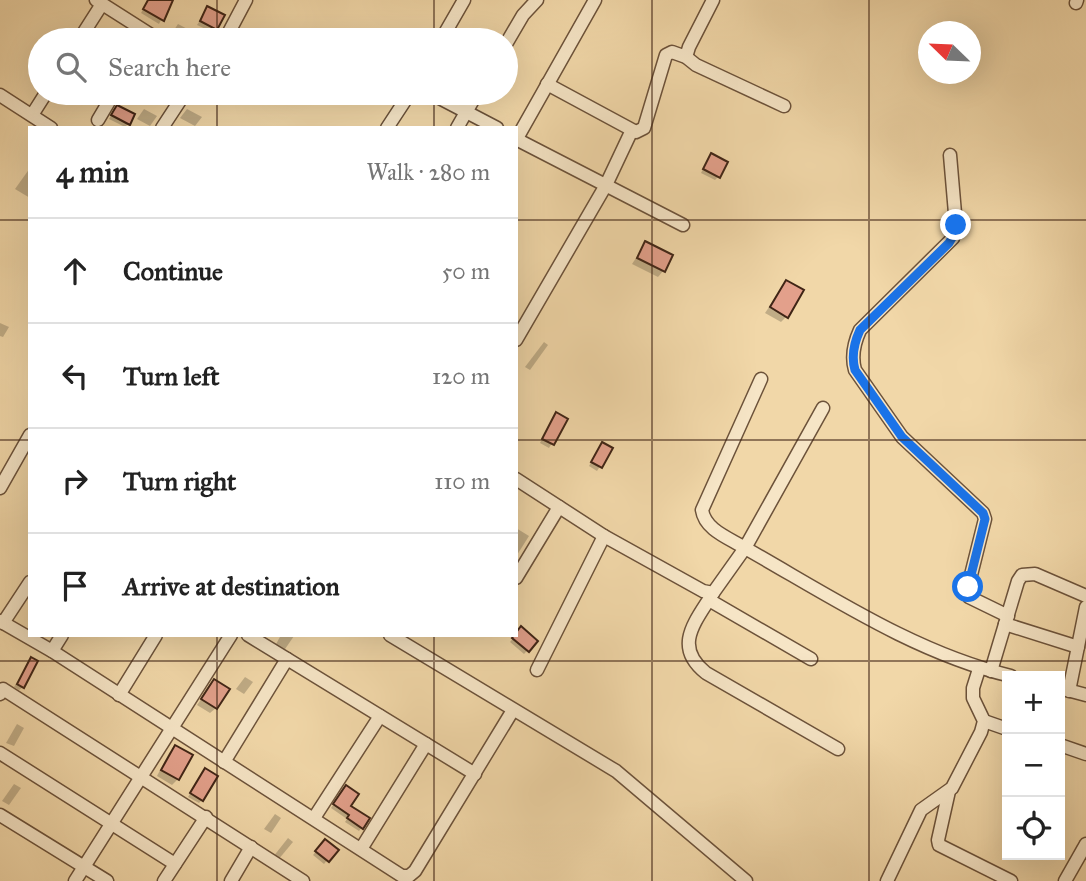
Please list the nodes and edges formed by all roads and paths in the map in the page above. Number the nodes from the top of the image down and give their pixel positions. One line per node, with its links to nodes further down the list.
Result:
1 (246, 0): 9 (street)
2 (464, 0): 10 (street)
3 (537, 0): 11 (street)
4 (595, 0): 13 (street)
5 (713, 0): 12 (street)
6 (106, 3): 7 (street); 8 (street)
7 (88, 28)
8 (139, 28)
9 (229, 28)
10 (448, 28)
11 (515, 28)
12 (686, 57): 21 (street); 30 (street)
13 (547, 84): 30 (street); 31 (street)
14 (0, 95): 23 (street)
15 (38, 105): 23 (street)
16 (107, 105): 24 (street)
17 (177, 105): 26 (street)
18 (402, 105): 27 (street)
19 (455, 105): 22 (street)
20 (470, 105): 22 (street)
21 (784, 106)
22 (467, 111): 28 (street); 29 (street)
23 (32, 115): 25 (street)
24 (98, 120)
25 (48, 126)
26 (163, 126)
27 (388, 126)
28 (458, 126)
29 (493, 126)
30 (631, 132): 34 (street)
31 (518, 135)
32 (518, 140): 34 (street)
33 (950, 155): 50 (street)
34 (606, 185): 35 (street); 36 (street)
35 (684, 225)
36 (518, 337)
37 (761, 379): 44 (street)
38 (823, 408): 44 (street)
39 (28, 439): 41 (street)
40 (518, 480): 42 (street)
41 (0, 488)
42 (559, 507): 43 (street); 45 (street)
43 (604, 536): 48 (street); 61 (street)
44 (745, 548): 48 (street); 62 (street)
45 (520, 564)
46 (28, 585): 51 (street)
47 (1086, 596): 50 (street)
48 (711, 597): 60 (street); 75 (street)
49 (1086, 607): 57 (street)
50 (1006, 620): 57 (street); 62 (street)
51 (2, 622): 58 (street)
52 (61, 637): 58 (street)
53 (155, 637): 66 (street)
54 (229, 637): 72 (street)
55 (251, 637): 59 (street)
56 (393, 637): 68 (street)
57 (1078, 648): 64 (street)
58 (52, 651): 66 (street)
59 (287, 659): 69 (street); 78 (street)
60 (811, 659)
61 (537, 670)
62 (985, 670): 63 (street); 70 (street)
63 (1002, 674)
64 (1065, 690): 67 (street)
65 (0, 694): 80 (street)
66 (119, 695): 72 (street)
67 (1086, 695)
68 (513, 710): 79 (street); 96 (street)
69 (380, 716): 73 (street); 84 (street)
70 (984, 721): 71 (street); 81 (street)
71 (1002, 727)
72 (171, 729): 78 (street); 80 (street)
73 (426, 744): 79 (street); 88 (street)
74 (1065, 748): 77 (street)
75 (838, 749)
76 (0, 753): 85 (street)
77 (1086, 754)
78 (224, 762): 84 (street)
79 (475, 774): 88 (street)
80 (142, 776): 83 (street); 85 (street)
81 (949, 791): 97 (street); 98 (street)
82 (0, 814): 90 (street)
83 (205, 817): 87 (street); 89 (street)
84 (314, 818): 88 (street)
85 (112, 824): 89 (street); 90 (street)
86 (1086, 844): 99 (street)
87 (251, 847): 94 (street); 95 (street)
88 (361, 849)
89 (175, 864): 93 (street)
90 (85, 867): 91 (street); 92 (street)
91 (75, 881)
92 (107, 881)
93 (164, 881)
94 (231, 881)
95 (303, 881)
96 (747, 881)
97 (887, 881)
98 (1011, 881)
99 (1065, 881)

